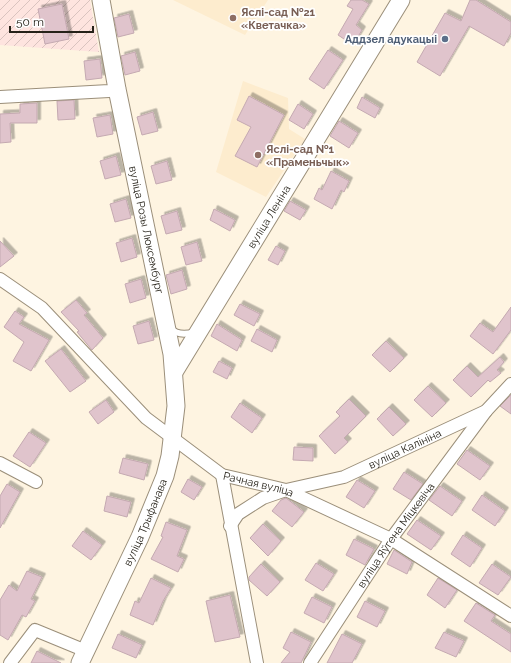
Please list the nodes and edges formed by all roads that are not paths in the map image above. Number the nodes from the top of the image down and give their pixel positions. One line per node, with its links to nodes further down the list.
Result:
1 (100, 0): 3 (street, вуліца Розы Люксембург)
2 (401, 0): 7 (street, вуліца Леніна)
3 (117, 89): 4 (street); 6 (street, вуліца Розы Люксембург)
4 (0, 97)
5 (0, 279): 11 (street, Рачная вуліца)
6 (165, 322): 7 (lane); 8 (street, вуліца Розы Люксембург)
7 (200, 330): 8 (street, вуліца Леніна)
8 (174, 372): 11 (street, вуліца Трыфанава)
9 (511, 384): 10 (street, вуліца Калініна)
10 (486, 411): 15 (street, вуліца Калініна); 17 (street, вуліца Яўгена Міцкевіча)
11 (173, 438): 13 (street, Рачная вуліца); 19 (street, вуліца Трыфанава)
12 (0, 463): 14 (street)
13 (222, 475): 15 (street, Рачная вуліца); 16 (street)
14 (36, 482)
15 (286, 490): 16 (street, вуліца Калініна); 17 (street, Рачная вуліца)
16 (230, 526): 21 (street)
17 (391, 539): 18 (street, Рачная вуліца); 22 (street, вуліца Яўгена Міцкевіча)
18 (511, 616)
19 (83, 657): 20 (street)
20 (10, 663)
21 (257, 663)
22 (310, 663)

